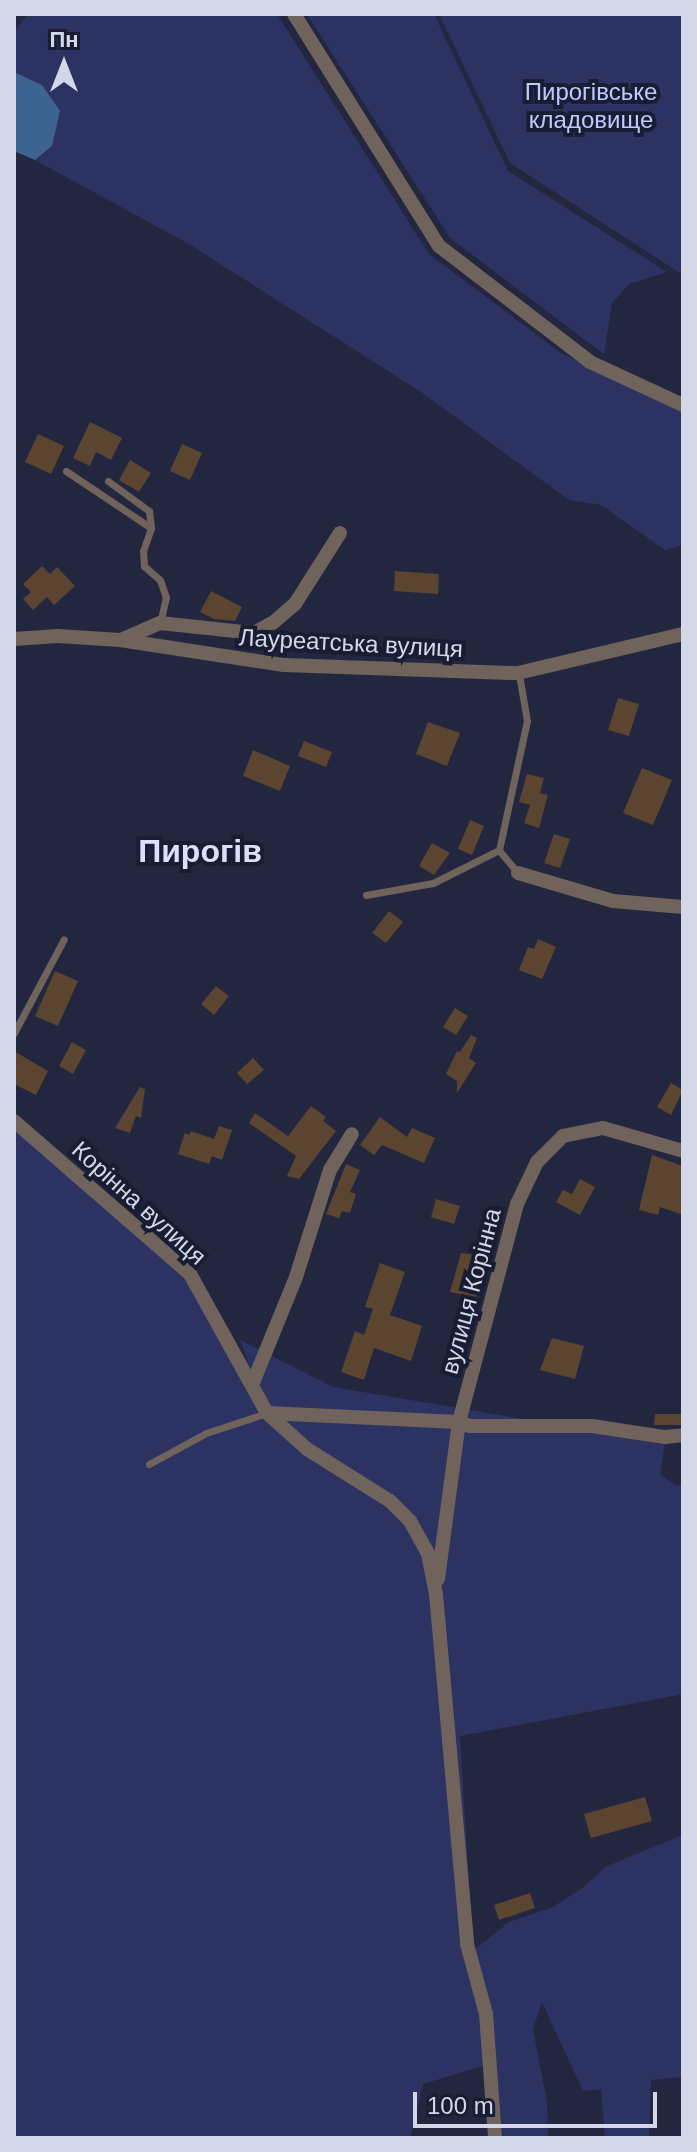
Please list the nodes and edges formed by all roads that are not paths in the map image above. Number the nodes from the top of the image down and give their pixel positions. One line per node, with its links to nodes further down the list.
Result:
1 (294, 14): 2 (street)
2 (683, 405)
3 (66, 471): 5 (lane)
4 (108, 481): 5 (lane)
5 (151, 528): 7 (lane)
6 (340, 533): 7 (street)
7 (160, 623): 10 (street)
8 (683, 634): 11 (street, Лауреатська вулиця)
9 (14, 639): 10 (street, Лауреатська вулиця)
10 (120, 640): 11 (street, Лауреатська вулиця)
11 (518, 673): 12 (lane)
12 (499, 850): 13 (lane); 14 (lane)
13 (518, 873): 15 (street)
14 (366, 895)
15 (683, 907)
16 (64, 939): 17 (lane)
17 (14, 1033)
18 (14, 1121): 21 (street, Корінна вулиця)
19 (352, 1134): 21 (street)
20 (683, 1151): 23 (street, вулиця Корінна)
21 (252, 1385): 22 (street, Корінна вулиця)
22 (267, 1413): 23 (street); 25 (lane); 26 (street, Корінна вулиця)
23 (459, 1422): 24 (street); 26 (street, вулиця Корінна)
24 (683, 1435)
25 (149, 1464)
26 (436, 1594): 27 (street)
27 (495, 2138)

